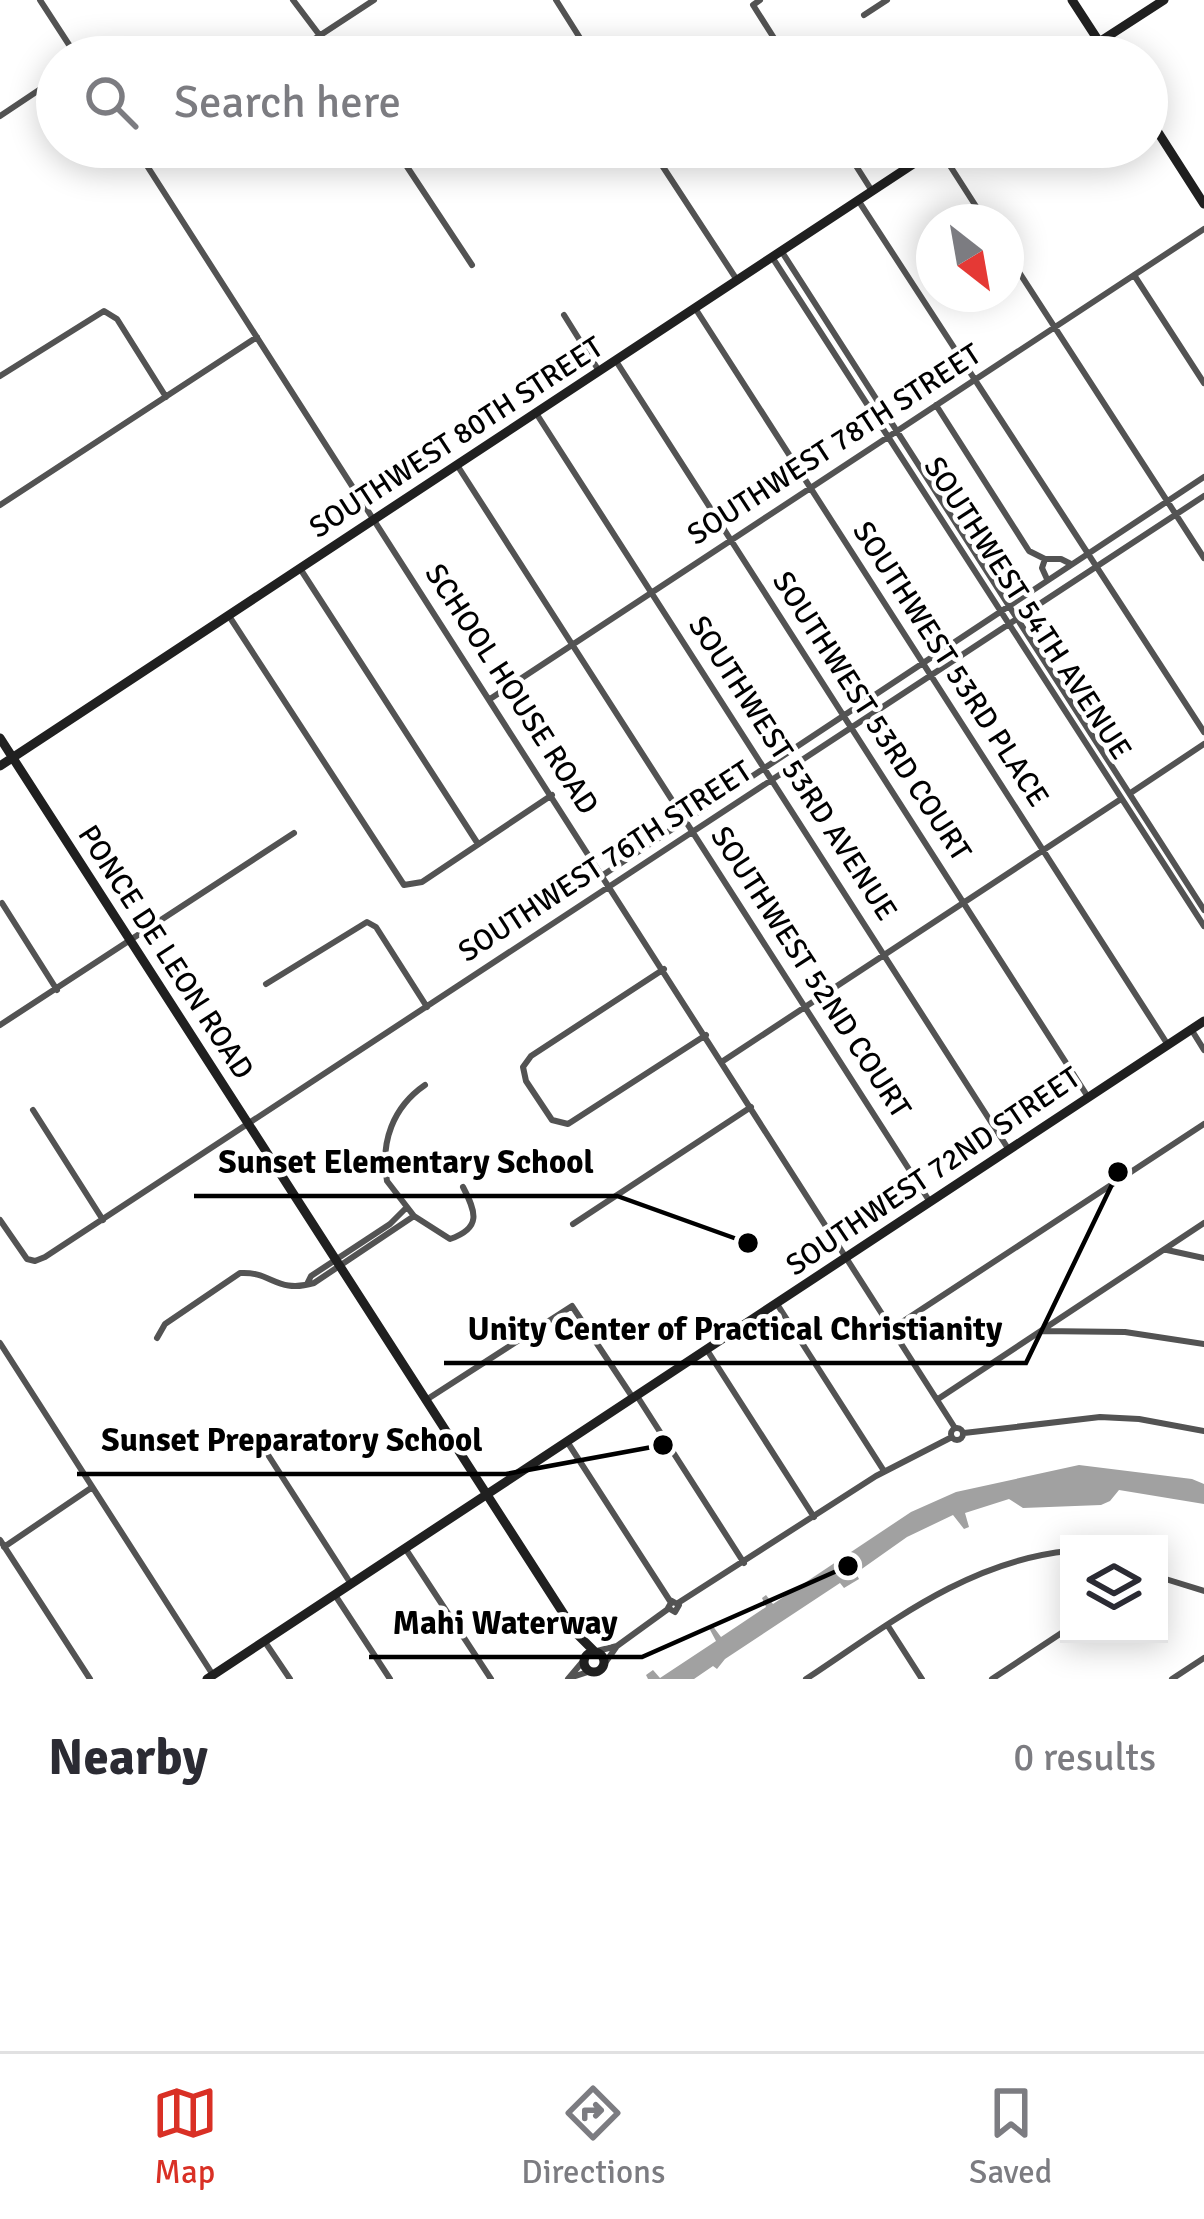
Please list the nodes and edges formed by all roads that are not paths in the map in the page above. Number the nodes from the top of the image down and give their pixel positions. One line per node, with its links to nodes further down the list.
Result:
1 (40, 0): 10 (street)
2 (293, 0): 11 (street)
3 (374, 0): 11 (street)
4 (556, 0): 12 (street)
5 (887, 0): 9 (street)
6 (1072, 0): 14 (street)
7 (1164, 0): 15 (street)
8 (756, 3): 13 (street)
9 (864, 15)
10 (63, 36)
11 (320, 36)
12 (579, 36)
13 (774, 36)
14 (1095, 36)
15 (1108, 36)
16 (36, 92): 17 (street)
17 (0, 116)
18 (1168, 148): 28 (street)
19 (148, 168): 38 (street, SCHOOL HOUSE ROAD)
20 (408, 168): 31 (street)
21 (664, 168): 33 (street)
22 (857, 168): 25 (street)
23 (907, 168): 25 (street, SOUTHWEST 80TH STREET)
24 (952, 168): 27 (street)
25 (872, 191): 26 (street, SOUTHWEST 80TH STREET)
26 (859, 200): 30 (street, SOUTHWEST 80TH STREET); 42 (street)
27 (975, 204)
28 (1204, 204)
29 (1204, 229): 32 (street, SOUTHWEST 78TH STREET)
30 (777, 254): 33 (street, SOUTHWEST 80TH STREET); 47 (street, SOUTHWEST 54TH AVENUE); 48 (street, SOUTHWEST 54TH AVENUE)
31 (472, 265)
32 (1134, 274): 37 (street, SOUTHWEST 78TH STREET); 43 (street)
33 (737, 280): 35 (street, SOUTHWEST 80TH STREET)
34 (1024, 280): 37 (street)
35 (695, 308): 39 (street, SOUTHWEST 80TH STREET); 51 (street, SOUTHWEST 53RD PLACE)
36 (564, 315): 40 (street)
37 (1054, 326): 42 (street, SOUTHWEST 78TH STREET); 53 (street)
38 (257, 338): 44 (street); 56 (street, SCHOOL HOUSE ROAD)
39 (616, 361): 40 (street, SOUTHWEST 80TH STREET); 57 (street, SOUTHWEST 53RD COURT)
40 (599, 371): 46 (street, SOUTHWEST 80TH STREET)
41 (0, 376): 44 (street)
42 (975, 379): 45 (street, SOUTHWEST 78TH STREET); 58 (street)
43 (1204, 382)
44 (166, 397): 54 (street)
45 (936, 405): 47 (street, SOUTHWEST 78TH STREET); 60 (street)
46 (536, 413): 49 (street, SOUTHWEST 80TH STREET); 65 (street, SOUTHWEST 53RD AVENUE)
47 (897, 430): 48 (street, SOUTHWEST 78TH STREET); 66 (street, SOUTHWEST 54TH AVENUE)
48 (888, 436): 51 (street, SOUTHWEST 78TH STREET); 67 (street, SOUTHWEST 54TH AVENUE)
49 (457, 465): 56 (street, SOUTHWEST 80TH STREET); 71 (street, SOUTHWEST 52ND COURT)
50 (1204, 476): 53 (street, SOUTHWEST 76TH STREET)
51 (810, 488): 57 (street, SOUTHWEST 78TH STREET); 72 (street, SOUTHWEST 53RD PLACE)
52 (1204, 496): 55 (street, SOUTHWEST 76TH STREET)
53 (1167, 501): 55 (street); 58 (street, SOUTHWEST 76TH STREET)
54 (0, 505)
55 (1176, 514): 59 (street); 62 (street, SOUTHWEST 76TH STREET)
56 (375, 519): 63 (street, SOUTHWEST 80TH STREET); 74 (street, SCHOOL HOUSE ROAD)
57 (731, 540): 65 (street, SOUTHWEST 78TH STREET); 75 (street, SOUTHWEST 53RD COURT)
58 (1088, 554): 61 (street, SOUTHWEST 76TH STREET); 62 (street)
59 (1204, 558)
60 (1045, 559): 61 (street); 64 (street)
61 (1071, 564): 64 (street, SOUTHWEST 76TH STREET)
62 (1097, 567): 69 (street, SOUTHWEST 76TH STREET); 77 (street)
63 (300, 568): 68 (street, SOUTHWEST 80TH STREET); 90 (street)
64 (1047, 580): 66 (street, SOUTHWEST 76TH STREET)
65 (652, 592): 71 (street, SOUTHWEST 78TH STREET); 82 (street, SOUTHWEST 53RD AVENUE)
66 (1010, 604): 67 (street, SOUTHWEST 76TH STREET); 69 (street, SOUTHWEST 54TH AVENUE)
67 (1000, 610): 70 (street, SOUTHWEST 54TH AVENUE); 72 (street, SOUTHWEST 76TH STREET)
68 (229, 616): 80 (street, SOUTHWEST 80TH STREET); 90 (street)
69 (1018, 618): 70 (street, SOUTHWEST 76TH STREET); 84 (street, SOUTHWEST 54TH AVENUE)
70 (1009, 624): 73 (street, SOUTHWEST 76TH STREET); 86 (street, SOUTHWEST 54TH AVENUE)
71 (572, 644): 74 (street, SOUTHWEST 78TH STREET); 87 (street, SOUTHWEST 52ND COURT)
72 (922, 663): 73 (street, SOUTHWEST 53RD PLACE); 75 (street, SOUTHWEST 76TH STREET)
73 (931, 676): 76 (street, SOUTHWEST 76TH STREET); 91 (street, SOUTHWEST 53RD PLACE)
74 (490, 699): 85 (street, SCHOOL HOUSE ROAD)
75 (843, 715): 76 (street, SOUTHWEST 53RD COURT); 82 (street, SOUTHWEST 76TH STREET)
76 (851, 728): 83 (street, SOUTHWEST 76TH STREET); 95 (street, SOUTHWEST 53RD COURT)
77 (1204, 732)
78 (0, 738): 80 (street, PONCE DE LEON ROAD)
79 (1204, 744): 84 (street)
80 (13, 758): 81 (street, SOUTHWEST 80TH STREET); 98 (street, PONCE DE LEON ROAD)
81 (0, 766)
82 (764, 767): 83 (street, SOUTHWEST 53RD AVENUE); 87 (street, SOUTHWEST 76TH STREET)
83 (772, 780): 89 (street, SOUTHWEST 76TH STREET); 99 (street, SOUTHWEST 53RD AVENUE)
84 (1130, 793): 86 (street); 96 (street, SOUTHWEST 54TH AVENUE)
85 (552, 795): 90 (street); 92 (street, SCHOOL HOUSE ROAD)
86 (1122, 798): 91 (street); 97 (street, SOUTHWEST 54TH AVENUE)
87 (685, 820): 89 (street, SOUTHWEST 52ND COURT); 92 (street, SOUTHWEST 76TH STREET)
88 (294, 832): 98 (street)
89 (693, 833): 93 (street, SOUTHWEST 76TH STREET); 104 (street, SOUTHWEST 52ND COURT)
90 (478, 844)
91 (1042, 850): 95 (street); 109 (street, SOUTHWEST 53RD PLACE)
92 (602, 874): 93 (street, SCHOOL HOUSE ROAD)
93 (610, 886): 100 (street, SCHOOL HOUSE ROAD); 103 (street, SOUTHWEST 76TH STREET)
94 (2, 903): 102 (street)
95 (963, 903): 99 (street); 113 (street, SOUTHWEST 53RD COURT)
96 (1204, 910)
97 (1204, 926)
98 (130, 942): 102 (street); 116 (street, PONCE DE LEON ROAD)
99 (884, 956): 104 (street); 118 (street, SOUTHWEST 53RD AVENUE)
100 (664, 969): 108 (street, SCHOOL HOUSE ROAD); 108 (street)
101 (266, 984): 103 (street)
102 (57, 990): 106 (street)
103 (427, 1007): 116 (street, SOUTHWEST 76TH STREET)
104 (806, 1008): 111 (street); 120 (street, SOUTHWEST 52ND COURT)
105 (1204, 1021): 107 (street, SOUTHWEST 72ND STREET)
106 (0, 1025)
107 (1192, 1029): 109 (street, SOUTHWEST 72ND STREET); 110 (street)
108 (706, 1035): 111 (street, SCHOOL HOUSE ROAD)
109 (1168, 1045): 113 (street, SOUTHWEST 72ND STREET)
110 (1204, 1050)
111 (723, 1061): 114 (street, SCHOOL HOUSE ROAD)
112 (425, 1085): 121 (street)
113 (1088, 1097): 118 (street, SOUTHWEST 72ND STREET)
114 (752, 1106): 126 (street); 129 (street, SCHOOL HOUSE ROAD)
115 (33, 1110): 123 (street)
116 (248, 1124): 123 (street, SOUTHWEST 76TH STREET); 131 (street, PONCE DE LEON ROAD)
117 (1204, 1124): 133 (street)
118 (1010, 1150): 120 (street, SOUTHWEST 72ND STREET)
119 (463, 1187): 122 (street)
120 (930, 1202): 129 (street, SOUTHWEST 72ND STREET)
121 (406, 1208): 122 (street); 127 (street)
122 (414, 1216): 127 (street)
123 (103, 1220): 124 (street, SOUTHWEST 76TH STREET)
124 (0, 1222)
125 (1204, 1223): 128 (street)
126 (574, 1224)
127 (388, 1229): 131 (street)
128 (1164, 1250): 130 (street); 134 (street)
129 (848, 1257): 132 (street, SOUTHWEST 72ND STREET); 133 (street, SCHOOL HOUSE ROAD)
130 (1204, 1258)
131 (338, 1263): 135 (street); 140 (street, PONCE DE LEON ROAD)
132 (777, 1304): 138 (street, SOUTHWEST 72ND STREET); 146 (street)
133 (893, 1328): 141 (street, SCHOOL HOUSE ROAD)
134 (1041, 1331): 137 (street); 141 (street)
135 (157, 1338)
136 (0, 1343): 147 (street)
137 (1204, 1344)
138 (707, 1350): 139 (street, SOUTHWEST 72ND STREET); 149 (street)
139 (635, 1397): 140 (street); 144 (street, SOUTHWEST 72ND STREET); 153 (street)
140 (425, 1400): 148 (street, PONCE DE LEON ROAD)
141 (938, 1400): 142 (street, SCHOOL HOUSE ROAD)
142 (959, 1430): 143 (street); 146 (street)
143 (1204, 1431)
144 (567, 1442): 148 (street, SOUTHWEST 72ND STREET); 158 (street)
145 (263, 1447): 155 (street)
146 (884, 1471): 149 (street)
147 (92, 1488): 150 (street); 166 (street)
148 (487, 1495): 151 (street, SOUTHWEST 72ND STREET); 163 (street, PONCE DE LEON ROAD)
149 (814, 1516): 153 (street)
150 (2, 1543): 168 (street)
151 (406, 1548): 155 (street, SOUTHWEST 72ND STREET); 171 (street)
152 (1060, 1552): 159 (street)
153 (743, 1563): 158 (street)
154 (1168, 1580): 156 (street)
155 (351, 1584): 157 (street, SOUTHWEST 72ND STREET)
156 (1204, 1591)
157 (335, 1595): 161 (street, SOUTHWEST 72ND STREET); 170 (street)
158 (672, 1605): 162 (street)
159 (888, 1626): 172 (street); 173 (street)
160 (1060, 1634): 174 (street)
161 (265, 1641): 166 (street, SOUTHWEST 72ND STREET); 169 (street)
162 (617, 1646): 163 (street); 165 (street)
163 (590, 1655): 165 (street); 165 (street); 167 (street)
164 (1204, 1658): 175 (street)
165 (601, 1672): 167 (street)
166 (210, 1677)
167 (568, 1678)
168 (91, 1679)
169 (290, 1679)
170 (390, 1679)
171 (491, 1679)
172 (806, 1679)
173 (922, 1679)
174 (992, 1679)
175 (1172, 1679)

